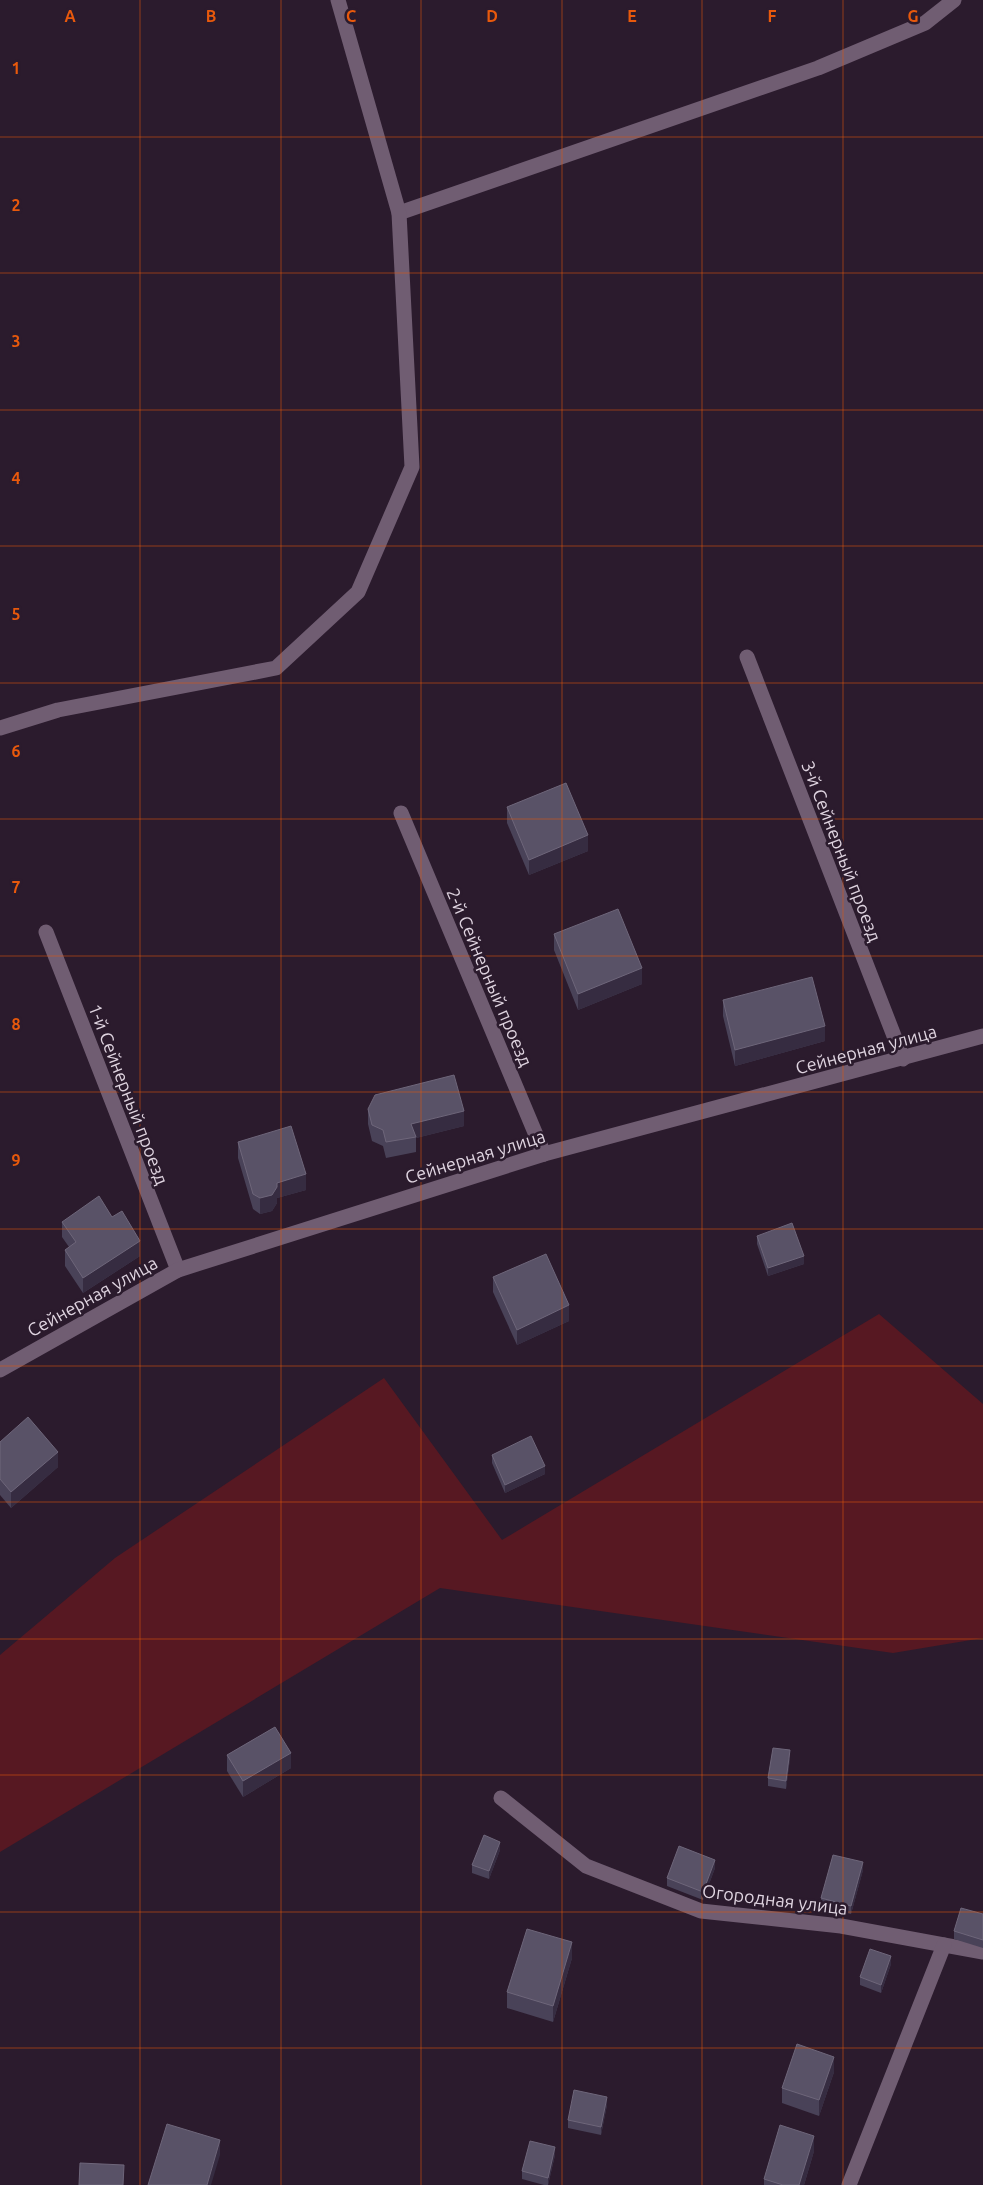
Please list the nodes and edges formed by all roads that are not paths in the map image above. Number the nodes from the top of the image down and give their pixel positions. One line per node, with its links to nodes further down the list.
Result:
1 (338, 0): 3 (lane)
2 (954, 0): 3 (lane)
3 (399, 213): 5 (lane)
4 (747, 657): 9 (lane, 3-й Сейнерный проезд)
5 (0, 728)
6 (401, 813): 10 (lane, 2-й Сейнерный проезд)
7 (46, 932): 11 (lane, 1-й Сейнерный проезд)
8 (983, 1036): 9 (lane, Сейнерная улица)
9 (903, 1059): 10 (lane, Сейнерная улица)
10 (544, 1154): 11 (lane, Сейнерная улица)
11 (178, 1270): 12 (lane, Сейнерная улица)
12 (0, 1370)
13 (502, 1798): 14 (lane, Огородная улица)
14 (944, 1945): 15 (lane, Огородная улица); 16 (lane)
15 (983, 1952)
16 (849, 2185)

